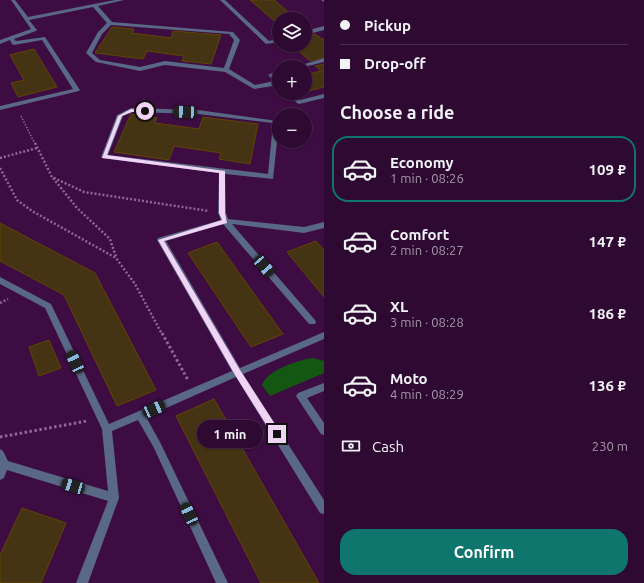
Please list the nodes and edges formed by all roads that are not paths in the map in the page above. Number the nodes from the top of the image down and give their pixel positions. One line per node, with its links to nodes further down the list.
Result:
1 (13, 0): 5 (lane)
2 (122, 0): 4 (lane)
3 (222, 0): 11 (lane)
4 (94, 5): 5 (lane); 6 (lane)
5 (26, 19): 9 (lane)
6 (110, 23): 14 (lane); 14 (lane)
7 (324, 28): 8 (lane)
8 (312, 31)
9 (12, 39): 10 (lane); 21 (lane)
10 (0, 42)
11 (272, 42)
12 (324, 60): 13 (lane)
13 (312, 63)
14 (226, 70): 15 (lane)
15 (272, 84)
16 (324, 96): 18 (lane)
17 (0, 99): 21 (lane)
18 (312, 99)
19 (297, 100): 20 (lane)
20 (307, 100)
21 (2, 108)
22 (222, 171): 22 (lane); 23 (lane)
23 (223, 217): 24 (lane); 26 (lane); 28 (lane)
24 (324, 225)
25 (0, 280): 31 (lane)
26 (312, 322)
27 (324, 335): 28 (lane)
28 (238, 372): 30 (lane); 36 (lane)
29 (324, 387): 32 (lane)
30 (140, 415): 31 (lane); 38 (lane)
31 (107, 429): 35 (lane)
32 (324, 431)
33 (0, 454): 34 (lane)
34 (2, 470): 35 (lane)
35 (114, 498): 37 (lane)
36 (324, 509)
37 (82, 583)
38 (222, 583)

